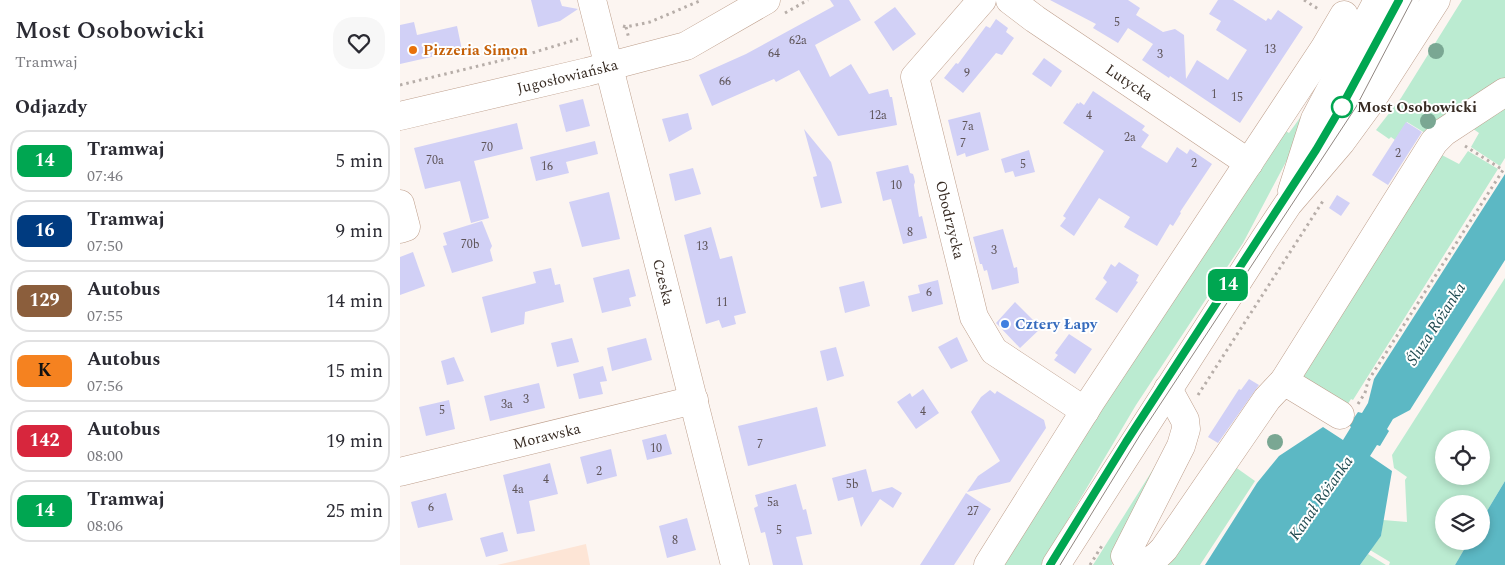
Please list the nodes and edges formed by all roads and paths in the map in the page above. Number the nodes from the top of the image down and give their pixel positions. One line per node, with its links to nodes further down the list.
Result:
1 (592, 0): 12 (street, Czeska)
2 (702, 0): 10 (path)
3 (766, 0): 12 (street, Jugosłowiańska)
4 (982, 0): 29 (street, Obodrzycka)
5 (1010, 0): 19 (street, Lutycka)
6 (1378, 0): 23 (street)
7 (1405, 0): 23 (street)
8 (1436, 0): 23 (street)
9 (1344, 15): 19 (street)
10 (626, 27)
11 (578, 40): 13 (path)
12 (607, 57): 14 (street, Jugosłowiańska); 28 (street, Czeska)
13 (400, 85)
14 (496, 85): 16 (street, Jugosłowiańska); 17 (street, Jugosłowiańska)
15 (1505, 92): 18 (street)
16 (400, 100)
17 (400, 116)
18 (1444, 132): 20 (path); 25 (street)
19 (1249, 162): 29 (street)
20 (1504, 169): 30 (path)
21 (1325, 199): 27 (path)
22 (400, 204): 24 (street)
23 (1288, 204): 26 (street)
24 (400, 229)
25 (1284, 381): 26 (street); 30 (street)
26 (1168, 389): 34 (street)
27 (1196, 398)
28 (694, 400): 31 (street, Morawska); 32 (street, Czeska)
29 (1080, 408): 33 (street)
30 (1340, 415)
31 (400, 472)
32 (734, 565)
33 (988, 565)
34 (1056, 565)

